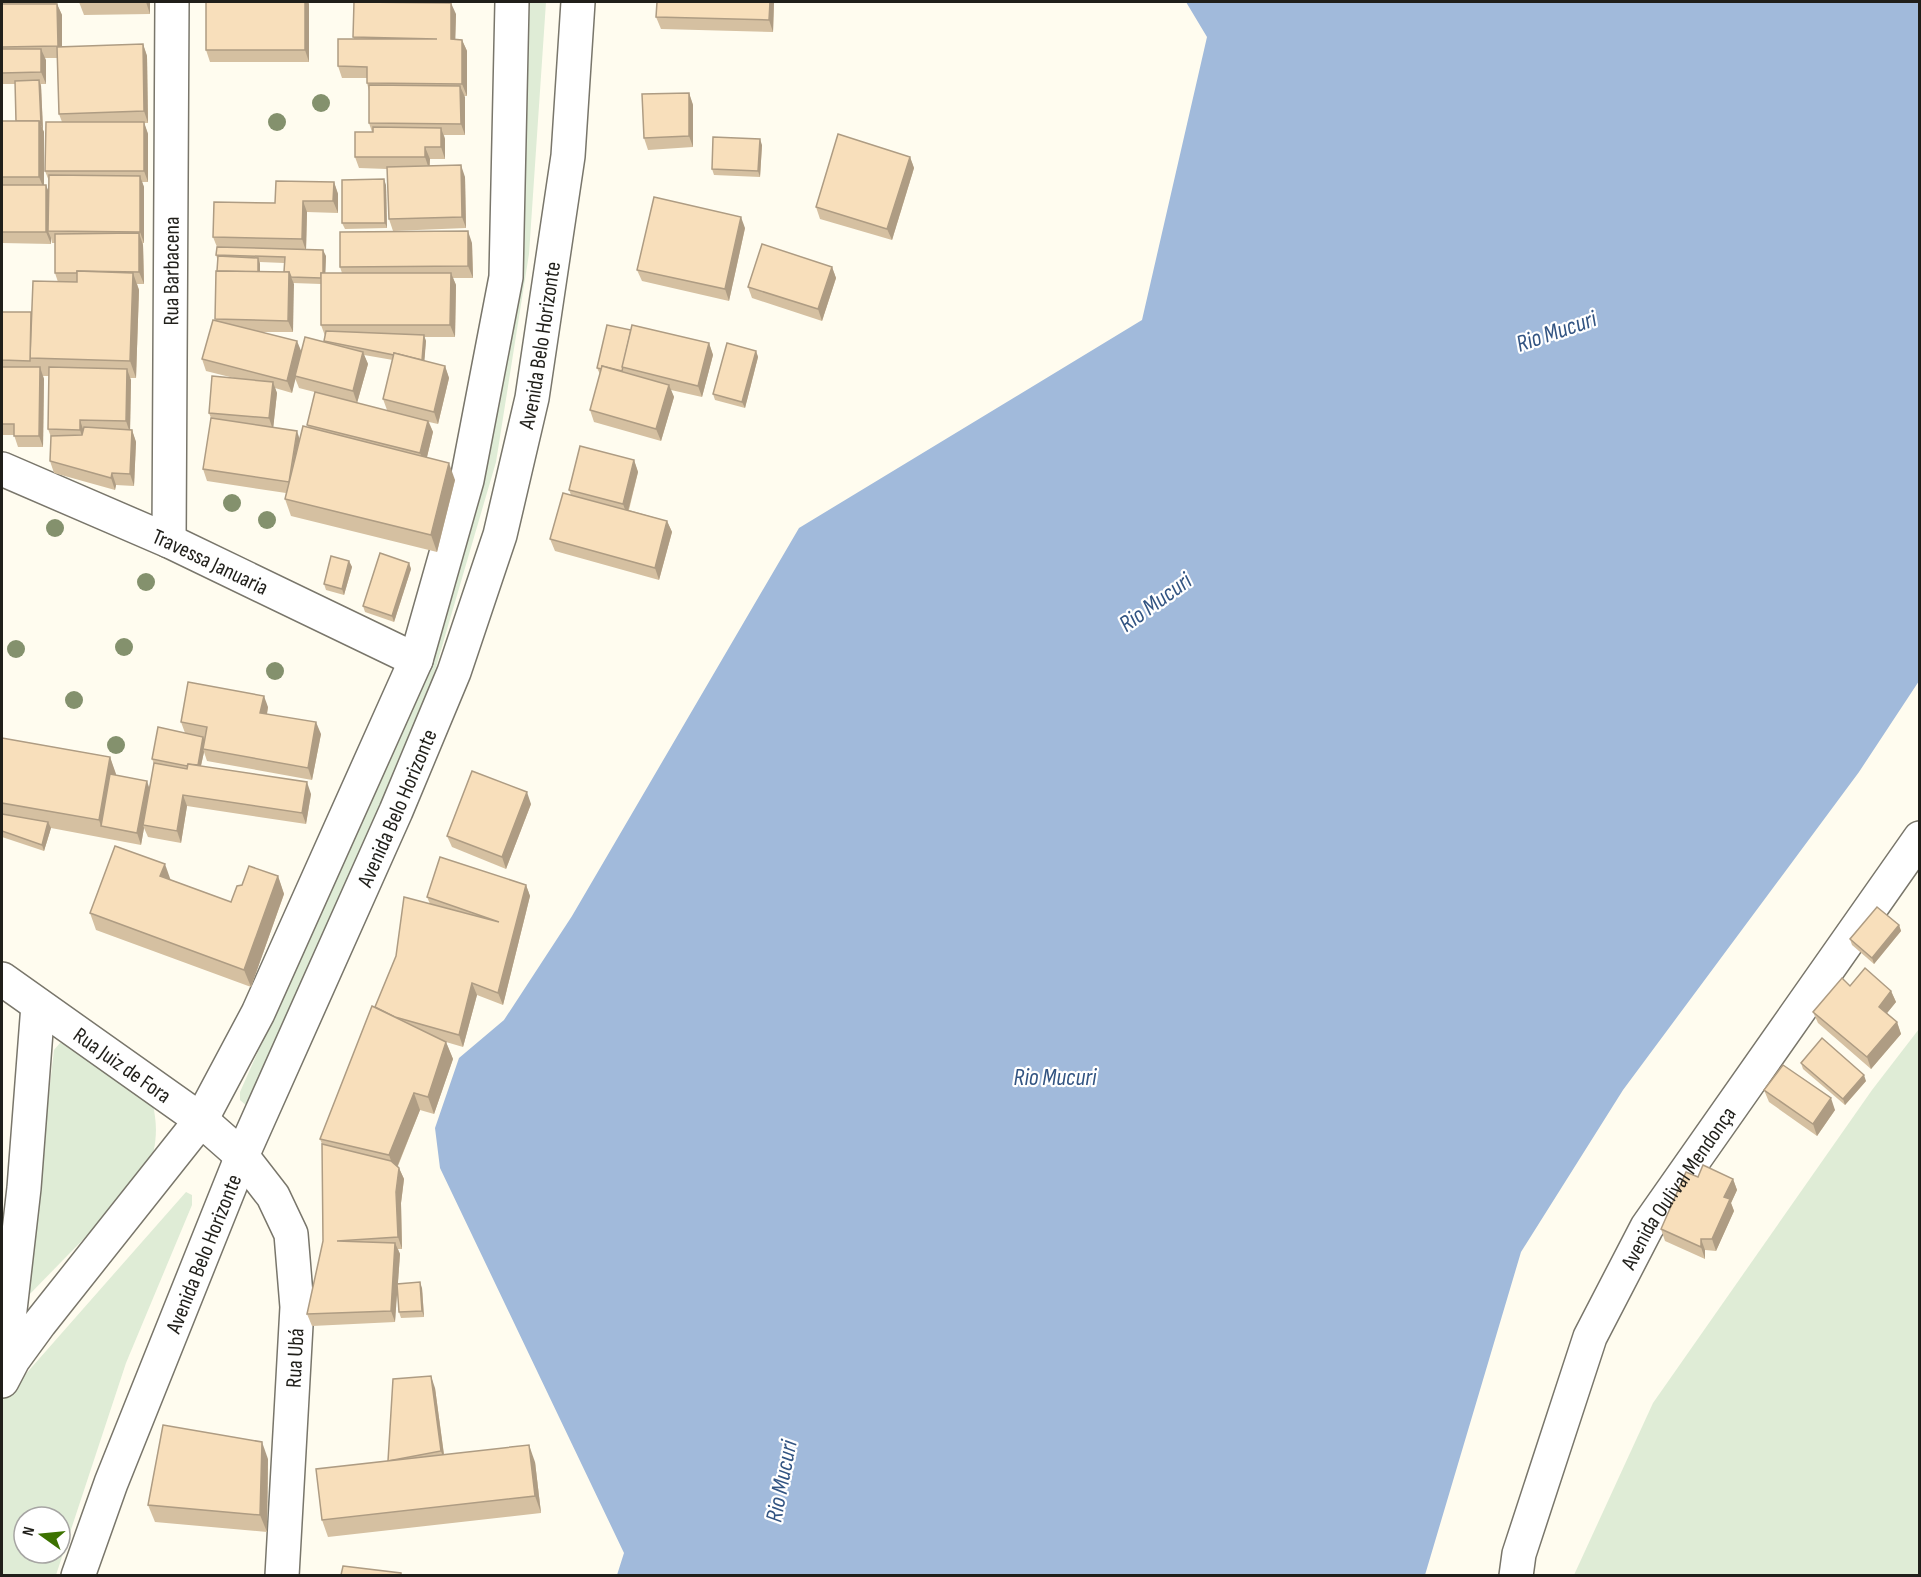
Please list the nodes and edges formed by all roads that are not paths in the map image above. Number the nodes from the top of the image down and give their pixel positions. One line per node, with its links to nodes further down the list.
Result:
1 (172, 2): 5 (street, Rua Barbacena)
2 (512, 2): 6 (street, Avenida Belo Horizonte)
3 (578, 2): 11 (street, Avenida Belo Horizonte)
4 (2, 469): 5 (street, Travessa Januaria)
5 (169, 541): 6 (street, Travessa Januaria)
6 (416, 660): 10 (street, Avenida Belo Horizonte)
7 (1920, 838): 15 (street, Avenida Oulival Mendonça)
8 (2, 979): 9 (street, Rua Juiz de Fora)
9 (38, 1005): 10 (street, Rua Juiz de Fora); 12 (street)
10 (201, 1120): 11 (street, Rua Juiz de Fora); 12 (street, Avenida Belo Horizonte)
11 (242, 1155): 13 (street, Avenida Belo Horizonte); 14 (street, Rua Ubá)
12 (2, 1380)
13 (78, 1575)
14 (282, 1575)
15 (1516, 1575)

